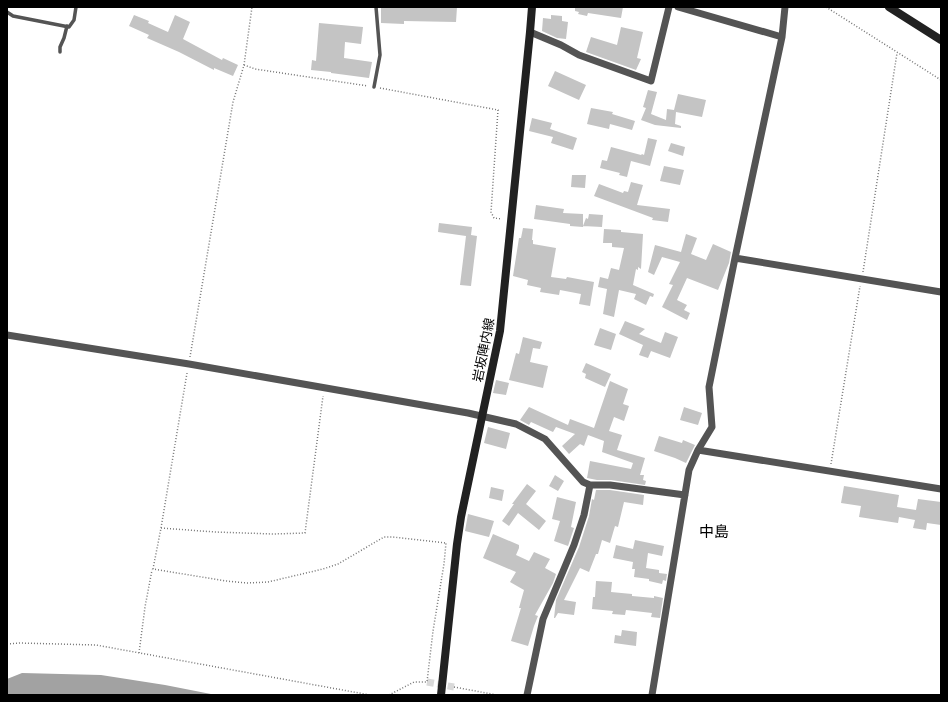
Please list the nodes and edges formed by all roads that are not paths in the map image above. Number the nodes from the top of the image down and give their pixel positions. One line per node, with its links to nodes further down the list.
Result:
1 (76, 7): 9 (lane)
2 (376, 7): 14 (lane)
3 (532, 7): 10 (main road, 岩坂陣内線)
4 (668, 7): 10 (street)
5 (678, 7): 11 (street)
6 (785, 7): 11 (street)
7 (889, 7): 12 (main road)
8 (7, 12): 9 (lane)
9 (67, 26): 13 (lane)
10 (530, 32): 18 (main road, 岩坂陣内線)
11 (782, 37): 15 (street)
12 (941, 40)
13 (60, 52)
14 (374, 87)
15 (735, 258): 16 (street); 19 (street)
16 (941, 292)
17 (7, 335): 18 (street)
18 (482, 416): 20 (street); 23 (main road, 岩坂陣内線)
19 (698, 450): 21 (street); 22 (street)
20 (590, 486): 22 (street); 24 (street)
21 (941, 489)
22 (685, 495): 25 (street)
23 (441, 695)
24 (527, 695)
25 (652, 695)

